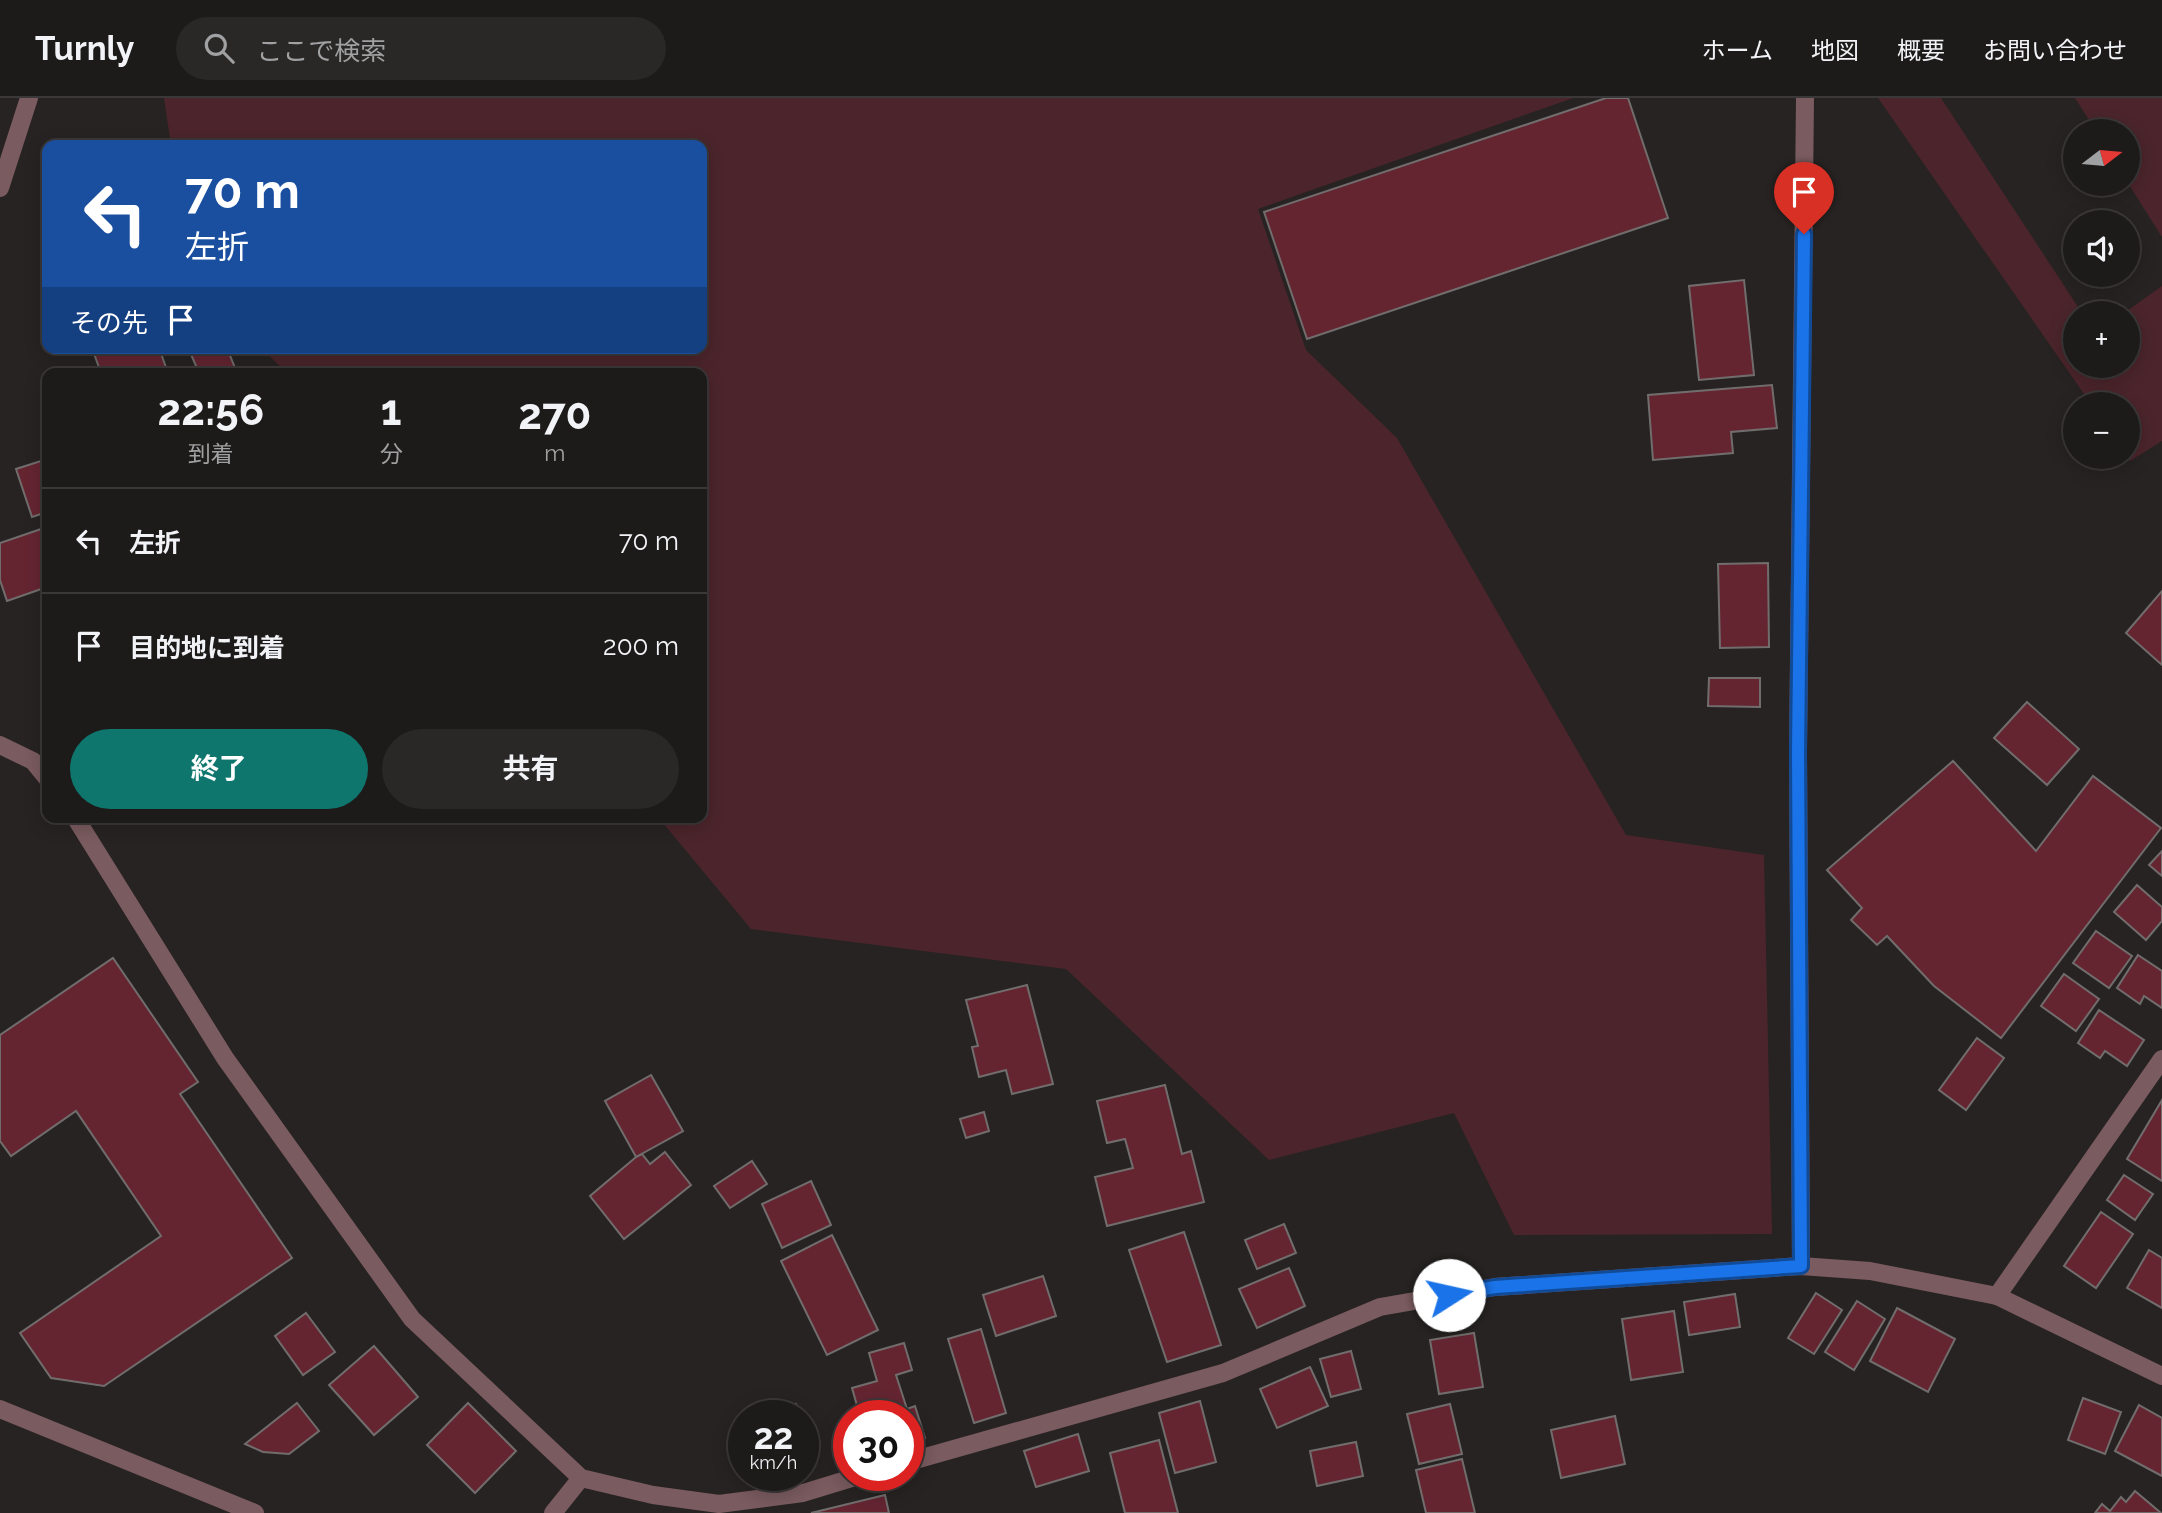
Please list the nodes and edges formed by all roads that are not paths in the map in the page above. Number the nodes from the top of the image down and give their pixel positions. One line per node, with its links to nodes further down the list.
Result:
1 (29, 98): 3 (street)
2 (1805, 98): 8 (street)
3 (0, 188)
4 (0, 745): 5 (street)
5 (42, 772)
6 (79, 823): 13 (street)
7 (2162, 1059): 9 (street)
8 (1801, 1266): 9 (street); 12 (street)
9 (1997, 1296): 10 (street)
10 (2162, 1376)
11 (0, 1409): 15 (street)
12 (924, 1457)
13 (581, 1478): 14 (street); 16 (street)
14 (833, 1484)
15 (255, 1513)
16 (553, 1513)

